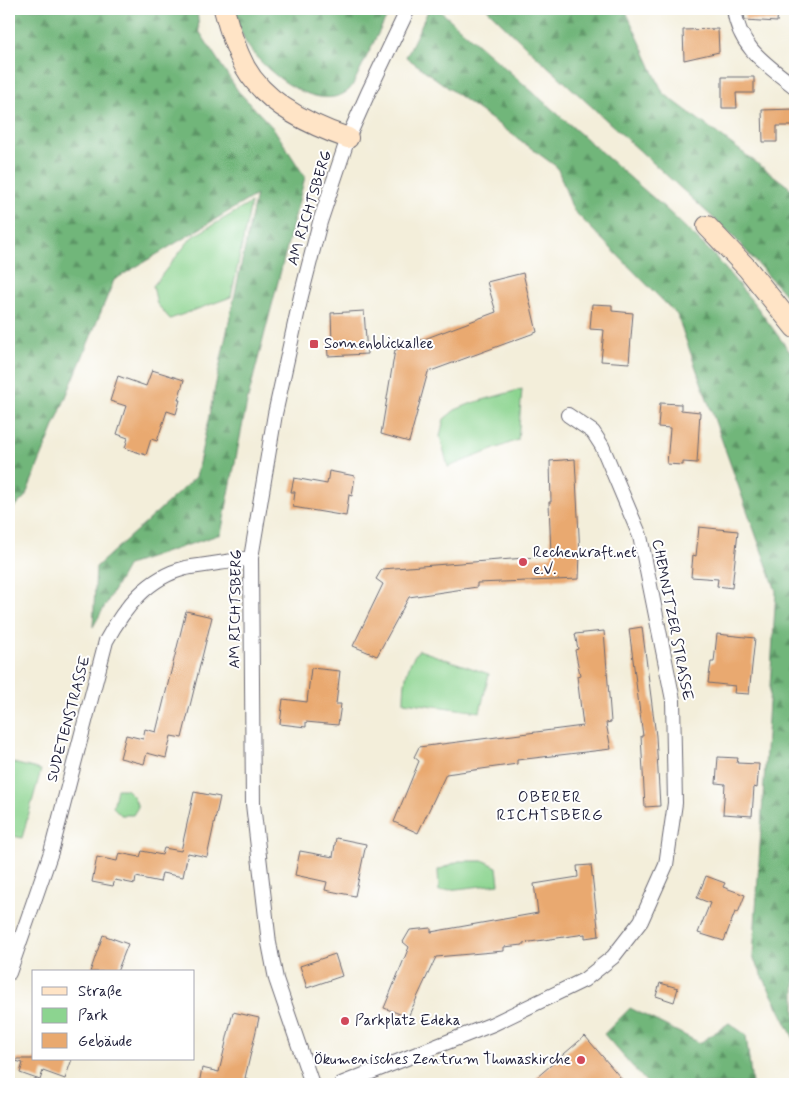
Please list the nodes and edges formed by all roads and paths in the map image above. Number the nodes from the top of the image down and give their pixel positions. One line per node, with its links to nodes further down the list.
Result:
1 (224, 9): 5 (main road)
2 (734, 9): 4 (street)
3 (405, 15): 5 (street, AM RICHTSBERG)
4 (795, 87)
5 (348, 138): 9 (street, AM RICHTSBERG)
6 (707, 226): 7 (main road)
7 (795, 328)
8 (568, 415): 12 (street, CHEMNITZER STRASSE)
9 (251, 558): 10 (street, SUDETENSTRASSE); 11 (street, AM RICHTSBERG)
10 (9, 973)
11 (312, 1084)
12 (341, 1084)

